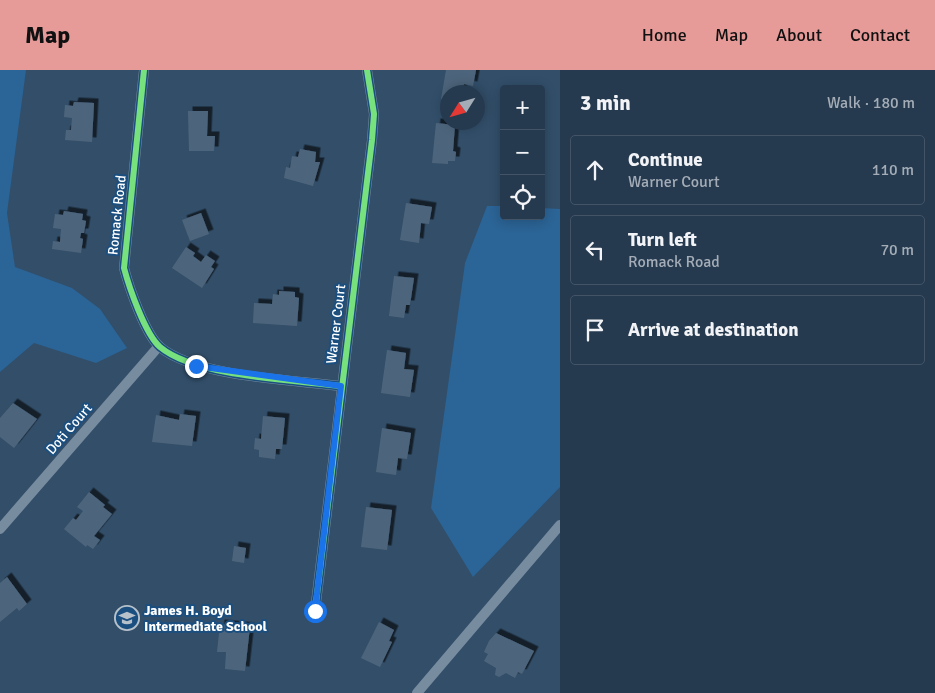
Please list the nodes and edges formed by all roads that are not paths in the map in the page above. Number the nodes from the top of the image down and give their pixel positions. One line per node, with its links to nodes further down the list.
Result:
1 (144, 70): 3 (street, Romack Road)
2 (367, 70): 4 (street, Warner Court)
3 (159, 346): 4 (street); 6 (street, Doti Court)
4 (341, 386): 7 (street, Warner Court)
5 (560, 525): 8 (street)
6 (0, 529)
7 (315, 611)
8 (417, 693)

